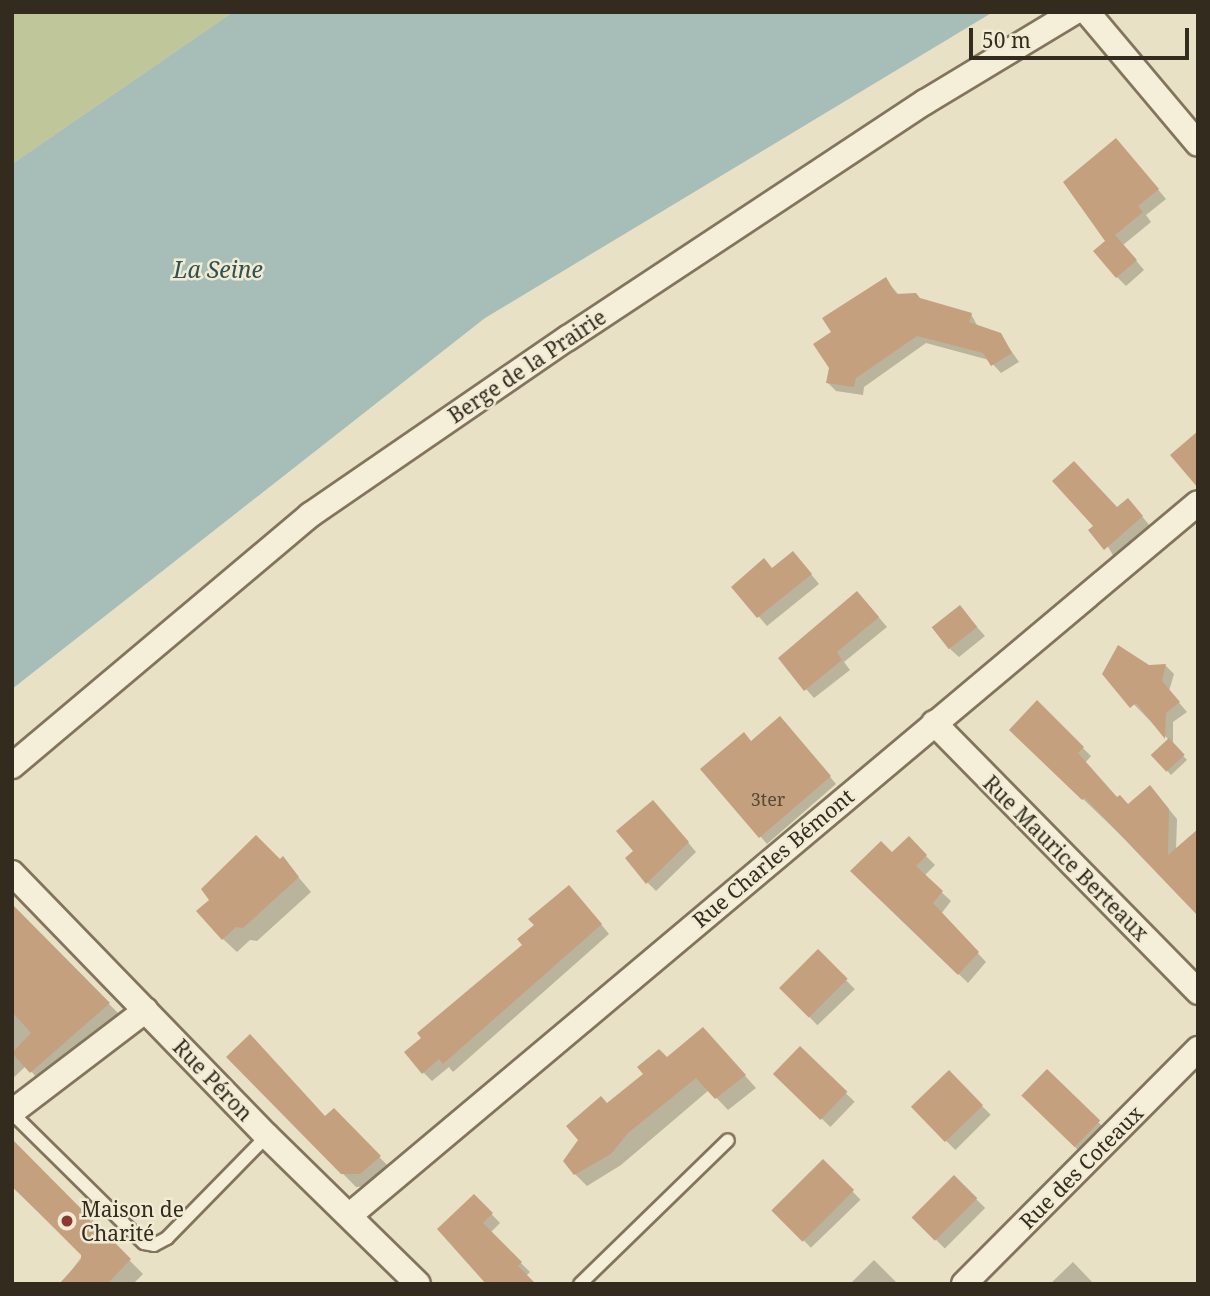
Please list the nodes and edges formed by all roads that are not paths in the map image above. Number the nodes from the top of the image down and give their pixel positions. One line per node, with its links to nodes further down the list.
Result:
1 (1074, 12): 6 (street, Berge de la Prairie)
2 (1087, 12): 3 (street)
3 (1198, 144)
4 (1198, 503): 5 (street, Rue Charles Bémont)
5 (934, 723): 8 (street, Rue Maurice Berteaux); 14 (street, Rue Charles Bémont)
6 (12, 766)
7 (12, 873): 9 (street, Rue Péron)
8 (1198, 992)
9 (146, 1010): 11 (street); 12 (street, Rue Péron)
10 (1198, 1049): 17 (street, Rue des Coteaux)
11 (12, 1112): 12 (lane)
12 (267, 1136): 14 (street, Rue Péron)
13 (728, 1140): 16 (lane)
14 (350, 1215): 15 (street, Rue Péron)
15 (418, 1284)
16 (580, 1284)
17 (964, 1284)

